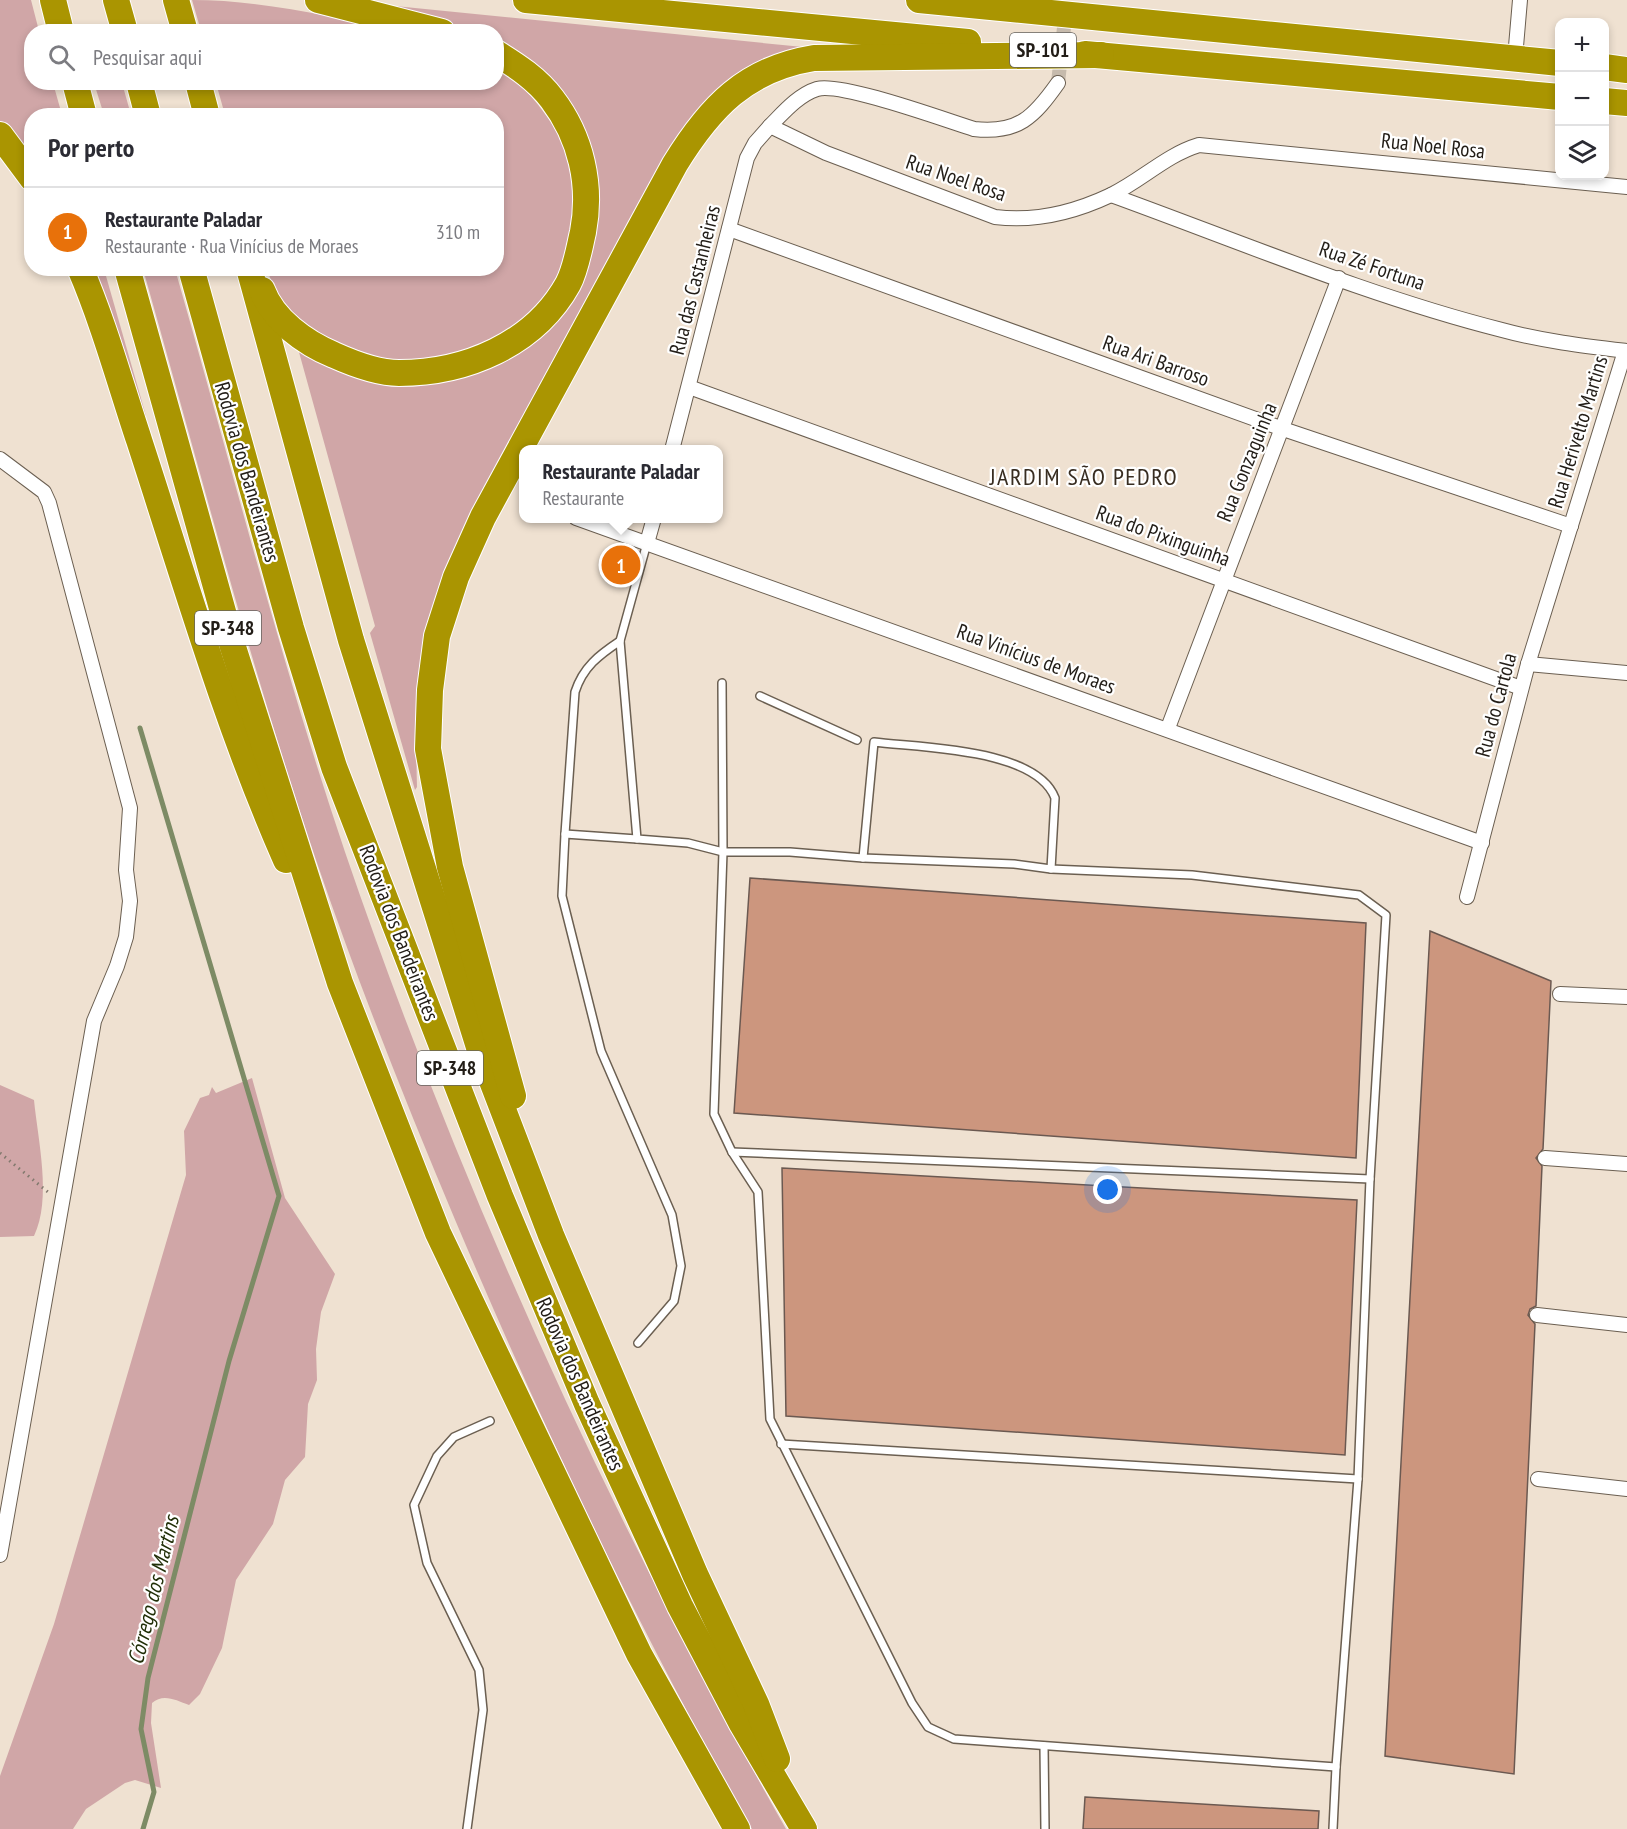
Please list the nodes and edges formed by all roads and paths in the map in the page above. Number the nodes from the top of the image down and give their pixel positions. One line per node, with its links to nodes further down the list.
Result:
1 (52, 0): 10 (highway)
2 (116, 0): 11 (highway)
3 (176, 0): 12 (highway)
4 (318, 0): 13 (highway)
5 (526, 0): 14 (highway, SP-101)
6 (919, 0): 9 (highway, SP-101)
7 (1018, 0): 9 (highway)
8 (1520, 0): 16 (street)
9 (1073, 5): 16 (highway, SP-101)
10 (58, 24)
11 (123, 24)
12 (183, 24)
13 (411, 24)
14 (1101, 55): 24 (highway, SP-101); 45 (highway)
15 (504, 58): 40 (highway)
16 (1515, 58): 17 (highway, SP-101)
17 (1555, 62)
18 (1609, 68): 19 (highway)
19 (1627, 70)
20 (1058, 83): 30 (street)
21 (77, 90): 27 (highway)
22 (141, 90): 28 (highway)
23 (200, 90): 29 (highway)
24 (1555, 97)
25 (1609, 101): 26 (highway)
26 (1627, 103)
27 (82, 108)
28 (146, 108)
29 (205, 108)
30 (770, 126): 34 (street, Rua Noel Rosa); 35 (street, Rua das Castanheiras)
31 (0, 135): 32 (highway)
32 (24, 167)
33 (1627, 188): 34 (street, Rua Noel Rosa)
34 (1112, 195): 41 (street, Rua Zé Fortuna)
35 (729, 229): 43 (street, Rua das Castanheiras); 44 (street, Rua Ari Barroso)
36 (83, 276): 69 (highway)
37 (129, 276): 69 (highway, SP-348)
38 (193, 276): 90 (highway, Rodovia dos Bandeirantes / SP-348)
39 (251, 276): 78 (highway)
40 (256, 276)
41 (1339, 278): 42 (street, Rua Zé Fortuna); 44 (street, Rua Gonzaguinha)
42 (1626, 351): 51 (street, Rua Herivelto Martins)
43 (689, 387): 46 (street, Rua das Castanheiras); 53 (street, Rua do Pixinguinha)
44 (1283, 429): 51 (street, Rua Ari Barroso); 53 (street, Rua Gonzaguinha)
45 (522, 445)
46 (673, 445)
47 (519, 451): 78 (highway)
48 (0, 459): 77 (street)
49 (588, 523): 52 (street, Rua Vinícius de Moraes)
50 (653, 523): 52 (street)
51 (1571, 526): 55 (street, Rua do Cartola)
52 (647, 543): 54 (lane); 60 (street, Rua Vinícius de Moraes)
53 (1222, 579): 58 (street, Rua do Pixinguinha); 60 (street, Rua Gonzaguinha)
54 (620, 641): 62 (lane); 63 (lane)
55 (1528, 664): 56 (street); 58 (street, Rua do Cartola)
56 (1627, 673)
57 (722, 683): 65 (lane)
58 (1521, 688): 64 (street, Rua do Cartola)
59 (760, 696): 61 (lane)
60 (1168, 728): 64 (street, Rua Vinícius de Moraes)
61 (857, 740)
62 (565, 834): 63 (lane); 81 (lane)
63 (637, 839): 65 (lane)
64 (1482, 843): 68 (street, Rua do Cartola)
65 (723, 852): 66 (lane); 72 (lane)
66 (863, 858): 67 (lane); 67 (lane)
67 (1051, 869): 76 (lane)
68 (1467, 897)
69 (340, 983): 92 (highway, SP-348)
70 (1560, 994): 71 (street)
71 (1627, 997)
72 (732, 1152): 76 (lane); 83 (lane)
73 (0, 1153): 77 (path)
74 (1545, 1158): 75 (street)
75 (1627, 1164)
76 (1370, 1179): 84 (lane)
77 (62, 1203): 87 (street)
78 (551, 1235): 90 (highway)
79 (1537, 1315): 80 (street)
80 (1627, 1325)
81 (638, 1343)
82 (490, 1420): 91 (lane)
83 (781, 1444): 84 (lane); 88 (lane)
84 (1358, 1479): 89 (lane)
85 (1538, 1479): 86 (street)
86 (1627, 1489)
87 (0, 1555)
88 (1044, 1746): 89 (lane); 93 (lane)
89 (1336, 1767): 94 (lane)
90 (803, 1827)
91 (467, 1829)
92 (737, 1829)
93 (1045, 1829)
94 (1333, 1829)

